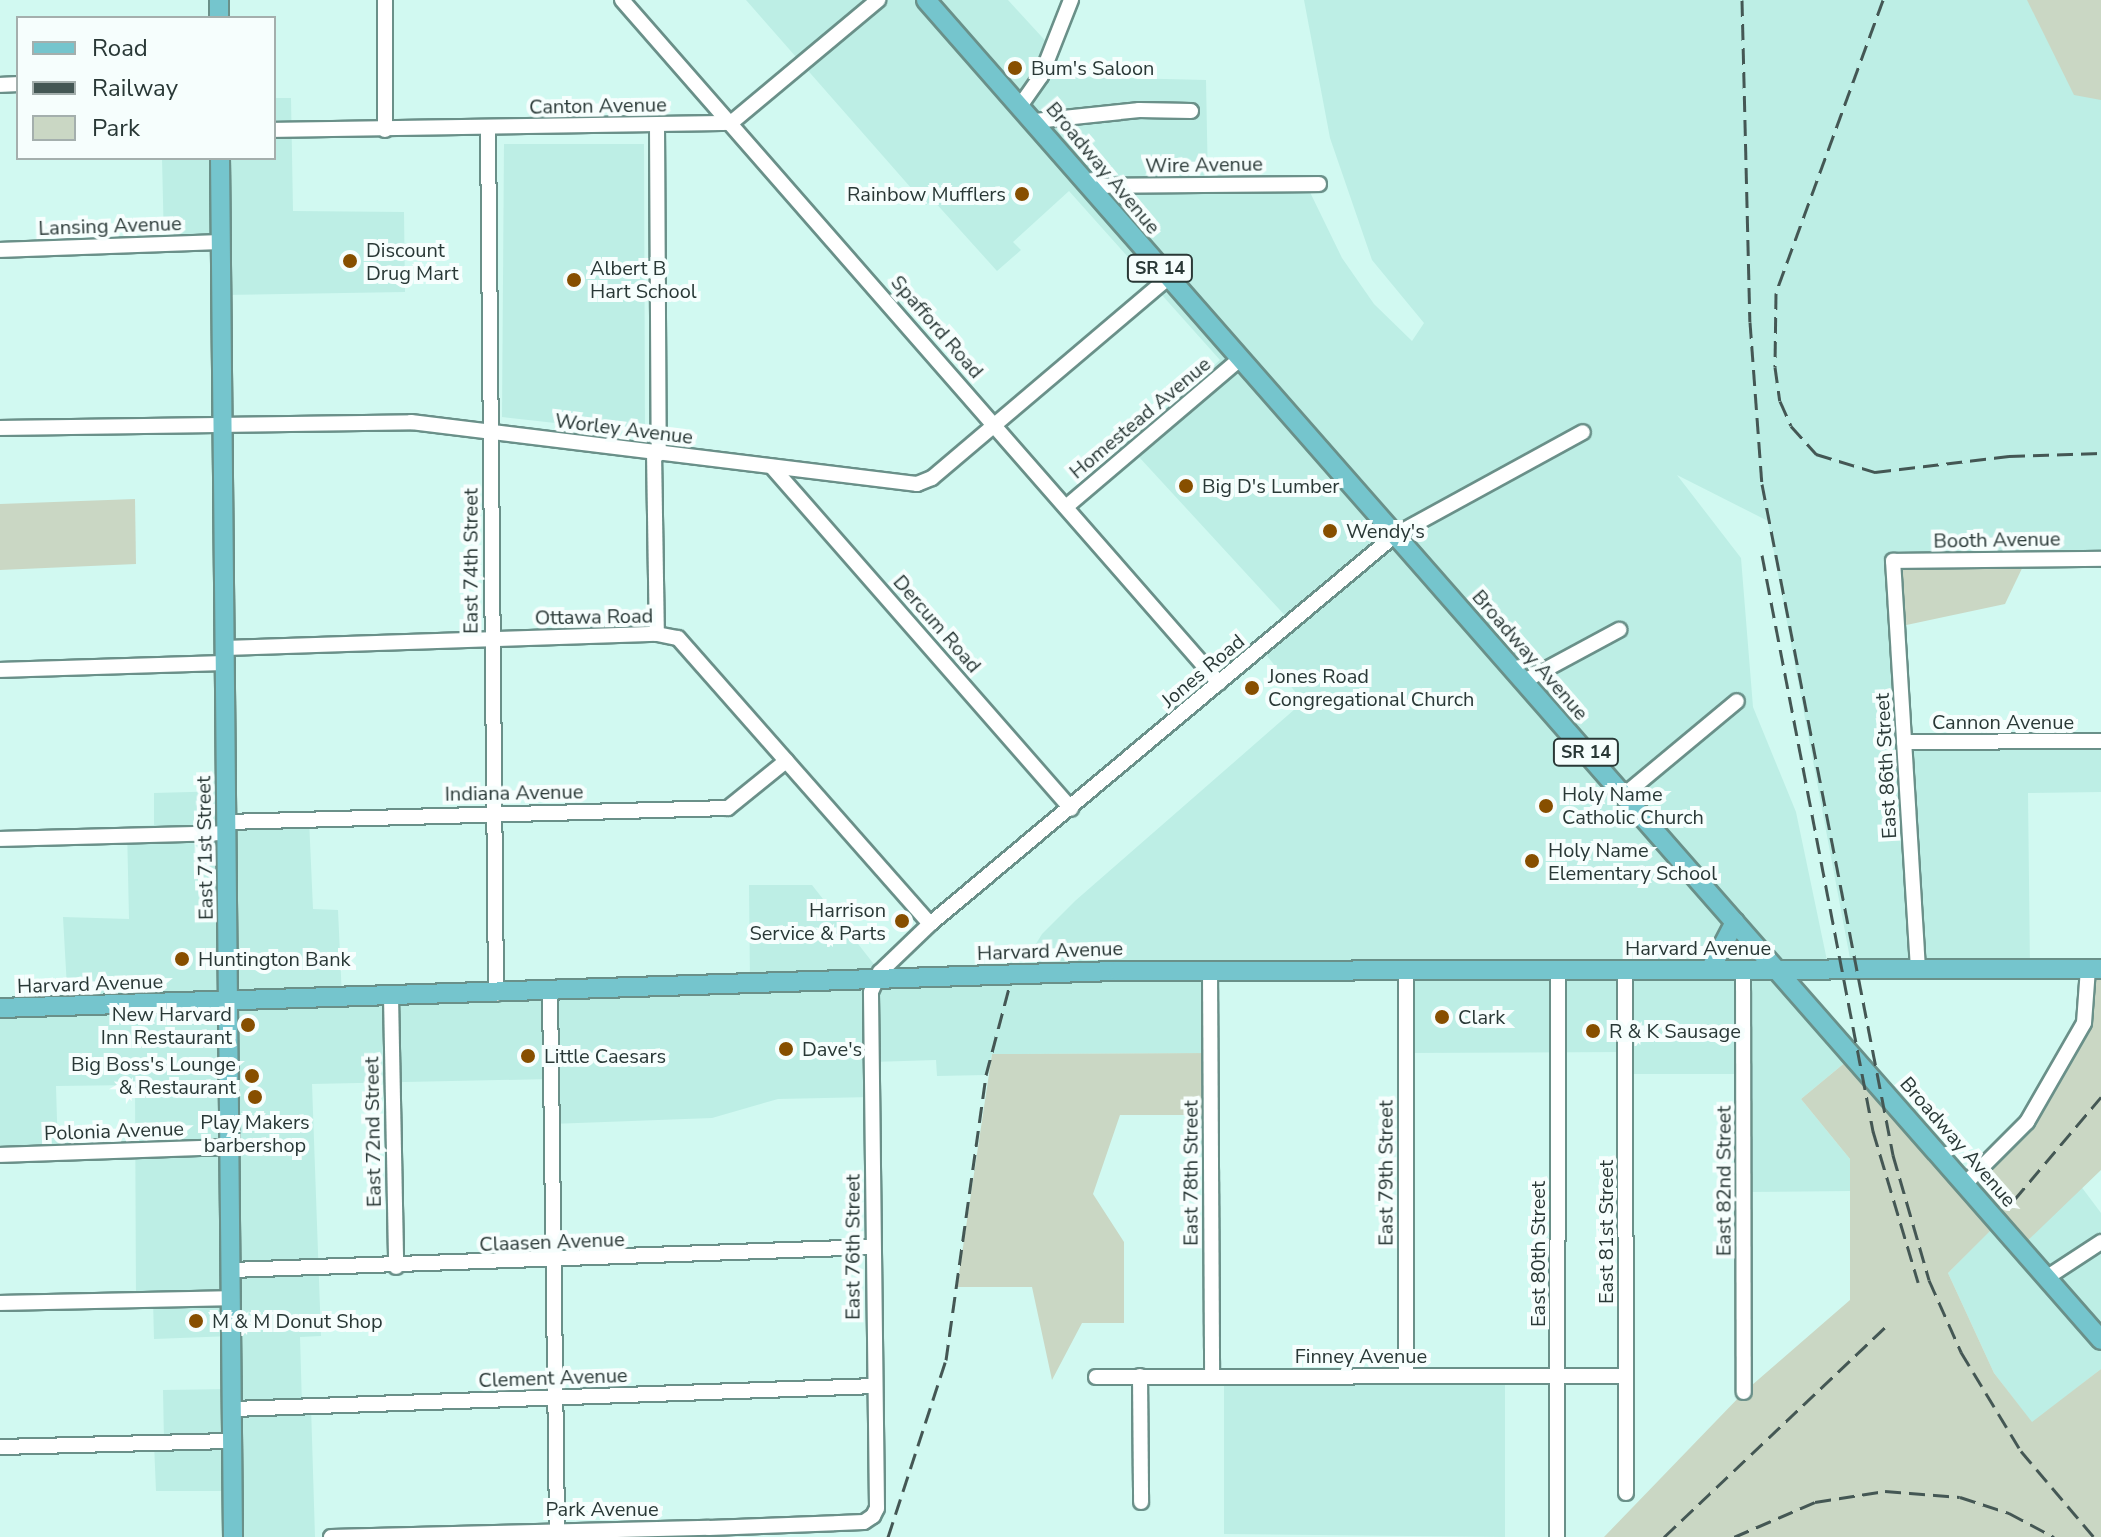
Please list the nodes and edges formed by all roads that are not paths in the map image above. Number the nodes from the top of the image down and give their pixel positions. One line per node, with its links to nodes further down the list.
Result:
1 (385, 0): 13 (street)
2 (622, 0): 9 (street, Spafford Road)
3 (878, 0): 9 (street)
4 (926, 0): 6 (main road, Broadway Avenue / SR 14)
5 (1071, 0): 6 (street)
6 (1020, 106): 8 (main road, Broadway Avenue / SR 14)
7 (1191, 111): 8 (street)
8 (1035, 121): 16 (main road, Broadway Avenue / SR 14)
9 (731, 123): 10 (street, Canton Avenue); 22 (street, Spafford Road)
10 (657, 125): 11 (street, Canton Avenue); 26 (street)
11 (488, 128): 13 (street, Canton Avenue); 24 (street, East 74th Street)
12 (276, 130): 13 (street, Canton Avenue)
13 (385, 130)
14 (220, 160): 17 (main road, East 71st Street)
15 (1319, 184): 16 (street, Wire Avenue)
16 (1088, 186): 19 (main road, Broadway Avenue / SR 14)
17 (221, 242): 18 (street, Lansing Avenue); 21 (main road, East 71st Street)
18 (0, 250)
19 (1168, 278): 20 (main road, Broadway Avenue / SR 14); 22 (street, Worley Avenue)
20 (1240, 359): 28 (street, Homestead Avenue); 29 (main road, Broadway Avenue / SR 14)
21 (223, 421): 23 (street, Worley Avenue); 24 (street, Worley Avenue); 35 (main road, East 71st Street)
22 (994, 423): 27 (street, Worley Avenue); 28 (street, Spafford Road)
23 (0, 428)
24 (490, 432): 26 (street, Worley Avenue); 34 (street, East 74th Street)
25 (1583, 432): 29 (street, Jones Road)
26 (656, 453): 27 (street, Worley Avenue); 33 (street)
27 (772, 467): 44 (street, Dercum Road)
28 (1066, 507): 38 (street, Spafford Road)
29 (1395, 535): 37 (main road, Broadway Avenue / SR 14); 38 (street, Jones Road)
30 (2101, 559): 31 (street, Booth Avenue)
31 (1893, 561): 41 (street, East 86th Street)
32 (1619, 630): 37 (street)
33 (657, 634): 34 (street, Ottawa Road); 42 (street, Ottawa Road)
34 (492, 640): 35 (street, Ottawa Road); 45 (street, East 74th Street)
35 (225, 656): 36 (street, Ottawa Road); 46 (main road, East 71st Street)
36 (0, 670)
37 (1526, 680): 43 (main road, Broadway Avenue / SR 14)
38 (1219, 683): 44 (street, Jones Road)
39 (1737, 701): 43 (street)
40 (2101, 741): 41 (street, Cannon Avenue)
41 (1904, 742): 50 (street, East 86th Street)
42 (786, 761): 45 (street, Indiana Avenue); 49 (street, Ottawa Road)
43 (1623, 796): 48 (main road, Broadway Avenue / SR 14)
44 (1071, 808): 49 (street, Jones Road)
45 (493, 812): 46 (street, Indiana Avenue); 61 (street, East 74th Street)
46 (227, 827): 47 (street, Indiana Avenue); 63 (main road, East 71st Street)
47 (0, 839)
48 (1735, 922): 52 (main road); 54 (main road, Broadway Avenue / SR 14)
49 (930, 924): 59 (street, Jones Road)
50 (1918, 969): 51 (main road, Harvard Avenue); 54 (main road, Harvard Avenue)
51 (2094, 969): 67 (street)
52 (1710, 970): 53 (main road, Harvard Avenue); 58 (main road, Harvard Avenue)
53 (1743, 970): 54 (main road, Harvard Avenue); 84 (street, East 82nd Street)
54 (1777, 970): 67 (main road, Broadway Avenue / SR 14)
55 (1210, 971): 56 (main road, Harvard Avenue); 59 (main road, Harvard Avenue); 78 (street, East 78th Street)
56 (1406, 971): 57 (main road, Harvard Avenue); 79 (street, East 79th Street)
57 (1558, 971): 58 (main road, Harvard Avenue); 80 (street, East 80th Street)
58 (1625, 971): 81 (street, East 81st Street)
59 (876, 978): 60 (main road, Harvard Avenue); 69 (street, East 76th Street)
60 (550, 991): 61 (main road, Harvard Avenue); 70 (street)
61 (496, 994): 62 (main road, Harvard Avenue)
62 (391, 996): 63 (main road, Harvard Avenue); 71 (street, East 72nd Street)
63 (229, 1002): 64 (main road, Harvard Avenue); 65 (main road, East 71st Street)
64 (0, 1008)
65 (229, 1147): 66 (street, Polonia Avenue); 72 (main road, East 71st Street)
66 (0, 1155)
67 (1965, 1184): 73 (main road, Broadway Avenue / SR 14)
68 (2101, 1242): 73 (street)
69 (873, 1247): 70 (street, Claasen Avenue); 83 (street, East 76th Street)
70 (552, 1262): 71 (street, Claasen Avenue); 85 (street)
71 (396, 1267): 72 (street, Claasen Avenue)
72 (231, 1270): 74 (main road, East 71st Street)
73 (2046, 1278): 76 (main road, Broadway Avenue / SR 14)
74 (232, 1298): 75 (street); 86 (main road, East 71st Street)
75 (0, 1303)
76 (2101, 1340)
77 (1140, 1376): 78 (street, Finney Avenue); 82 (street, Finney Avenue); 90 (street)
78 (1212, 1376): 79 (street, Finney Avenue)
79 (1406, 1376): 80 (street, Finney Avenue)
80 (1558, 1376): 81 (street, Finney Avenue); 96 (street, East 80th Street)
81 (1626, 1376): 89 (street, East 81st Street)
82 (1096, 1377)
83 (874, 1386): 85 (street, Clement Avenue); 91 (street, East 76th Street)
84 (1744, 1392)
85 (556, 1398): 86 (street, Clement Avenue); 93 (street)
86 (233, 1409): 87 (main road, East 71st Street)
87 (233, 1441): 88 (street); 94 (main road, East 71st Street)
88 (0, 1447)
89 (1626, 1493)
90 (1141, 1502)
91 (873, 1516): 92 (street, Park Avenue)
92 (709, 1532): 93 (street, Park Avenue)
93 (565, 1533): 95 (street, Park Avenue)
94 (233, 1537)
95 (331, 1537)
96 (1557, 1537)

